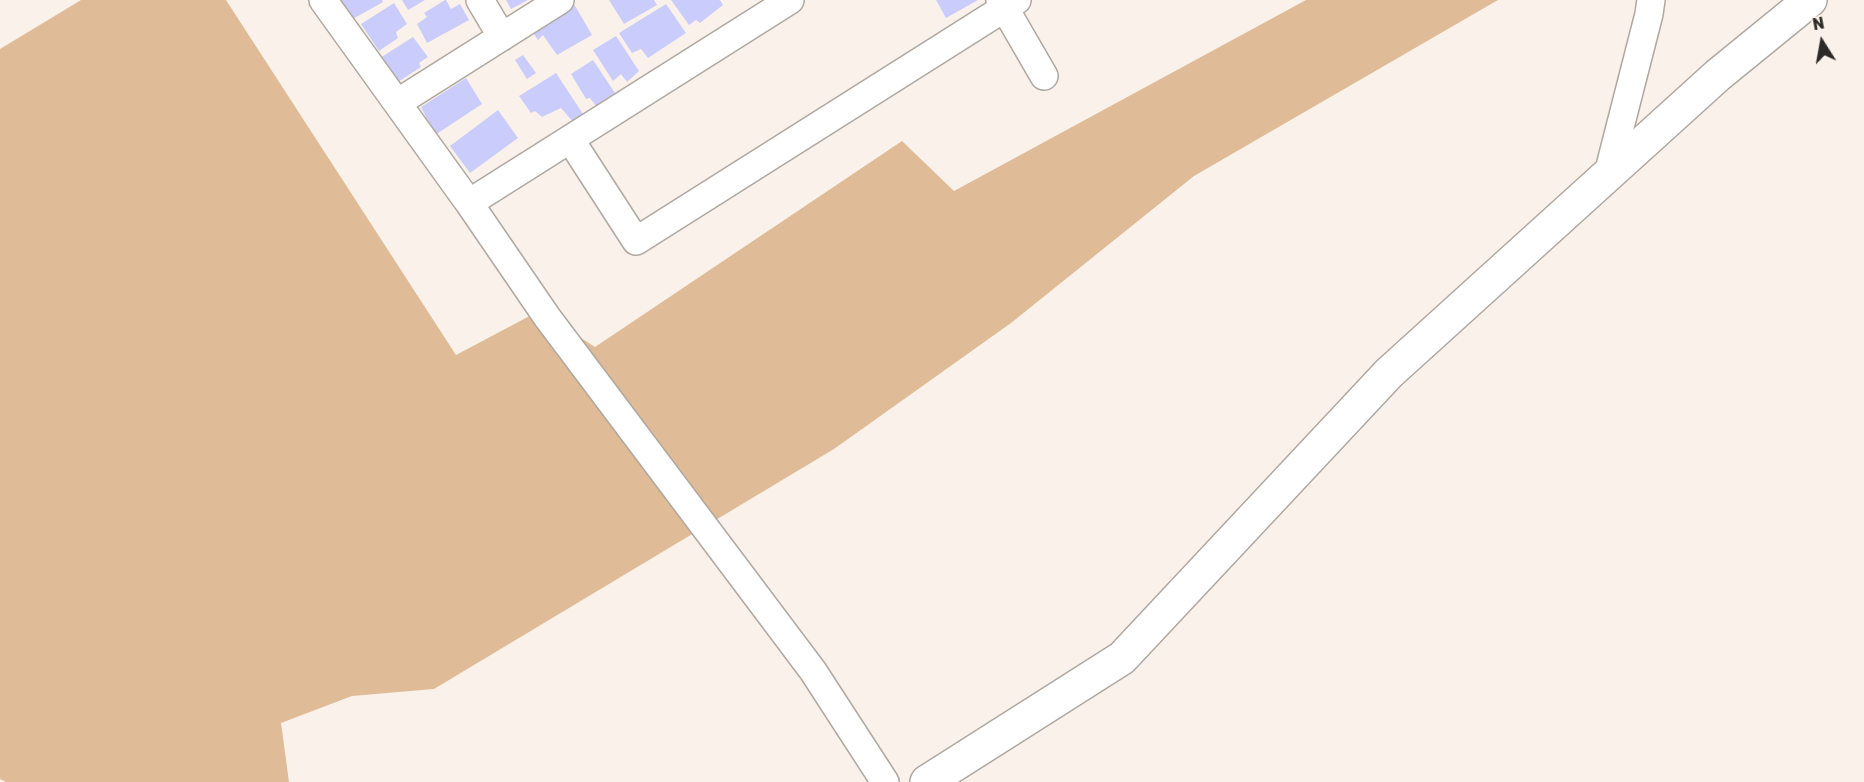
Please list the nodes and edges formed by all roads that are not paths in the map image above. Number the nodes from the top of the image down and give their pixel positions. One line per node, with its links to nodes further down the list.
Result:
1 (323, 0): 10 (street)
2 (480, 0): 8 (street)
3 (560, 0): 8 (street)
4 (790, 0): 11 (street)
5 (1650, 0): 12 (street)
6 (1810, 0): 12 (street)
7 (1007, 3): 9 (street); 11 (street)
8 (502, 37): 10 (street)
9 (1044, 76)
10 (397, 103): 13 (street)
11 (570, 139): 13 (street)
12 (1608, 174): 15 (street)
13 (469, 203): 14 (street)
14 (885, 782)
15 (927, 782)

